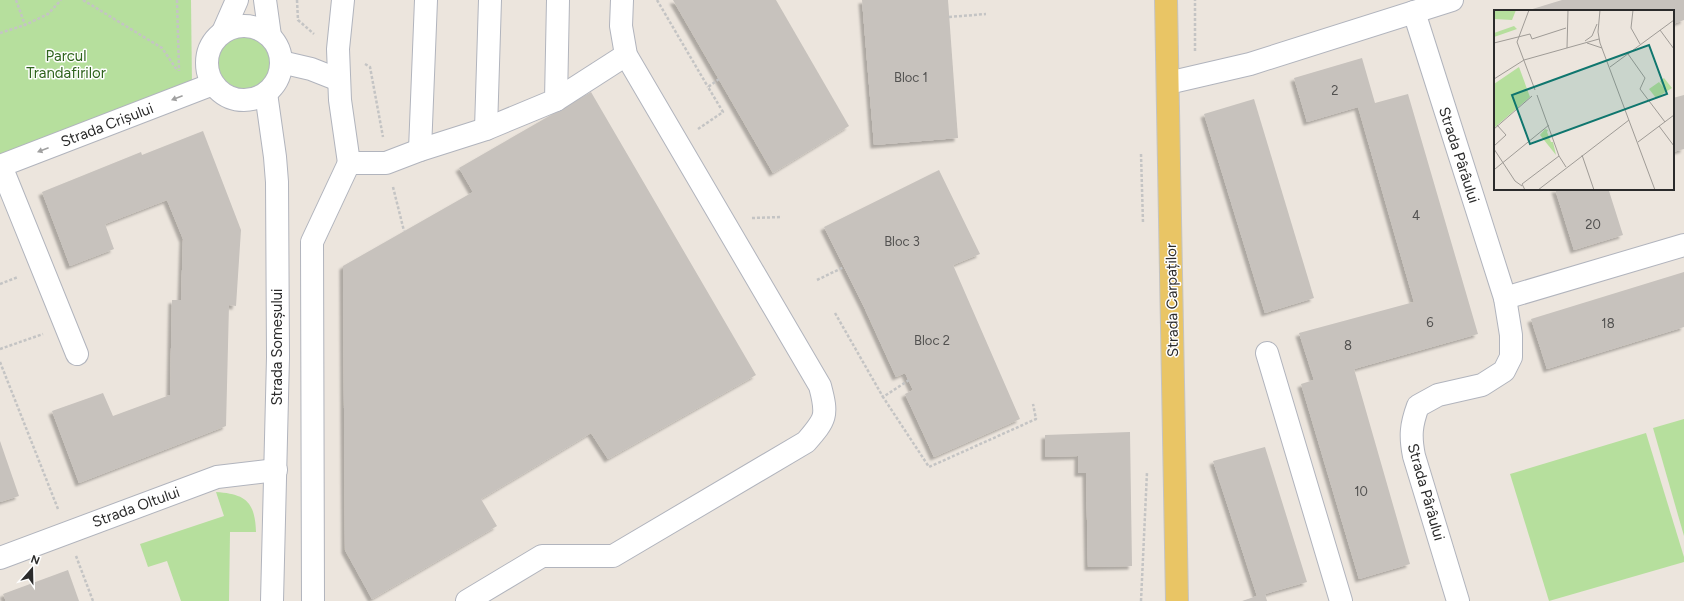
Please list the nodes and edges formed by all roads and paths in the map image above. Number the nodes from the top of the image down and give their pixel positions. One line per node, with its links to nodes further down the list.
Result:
1 (16, 0): 18 (path)
2 (61, 0): 18 (path)
3 (83, 0): 4 (path)
4 (177, 0)
5 (237, 0): 20 (street)
6 (265, 0): 21 (street)
7 (343, 0): 25 (street)
8 (426, 0): 33 (street)
9 (490, 0): 31 (street)
10 (558, 0): 30 (street)
11 (622, 0): 22 (street)
12 (657, 0): 28 (path)
13 (1166, 0): 26 (main road, Strada Carpaților)
14 (1452, 0): 15 (street)
15 (1414, 12): 26 (street); 39 (street, Strada Pârâului)
16 (986, 14): 17 (path)
17 (949, 17)
18 (24, 25): 19 (path)
19 (0, 32)
20 (223, 32): 21 (street); 27 (street)
21 (270, 36): 23 (street)
22 (626, 55): 30 (street); 32 (street)
23 (281, 62): 25 (street); 29 (street)
24 (719, 79): 28 (path)
25 (339, 80): 34 (street)
26 (1168, 83): 57 (main road, Strada Carpaților)
27 (213, 84): 29 (street); 35 (street, Strada Crișului, one-way to 35)
28 (708, 87): 32 (path)
29 (266, 93): 49 (street, Strada Someșului)
30 (556, 100): 31 (street)
31 (486, 129): 33 (street)
32 (677, 142): 56 (street)
33 (420, 150): 34 (street)
34 (349, 163): 55 (street)
35 (0, 166): 41 (street)
36 (1684, 245): 39 (street)
37 (844, 267): 38 (path)
38 (817, 280)
39 (1505, 298): 52 (street, Strada Pârâului)
40 (835, 313): 47 (path)
41 (65, 326): 42 (path); 44 (street)
42 (0, 350)
43 (1267, 353): 58 (street)
44 (77, 354)
45 (0, 362): 50 (path)
46 (909, 380): 47 (path)
47 (883, 397): 48 (path)
48 (1033, 404)
49 (276, 470): 50 (street, Strada Oltului); 54 (street, Strada Someșului)
50 (67, 533): 51 (street, Strada Oltului); 53 (path)
51 (0, 558)
52 (1454, 600)
53 (93, 601)
54 (272, 601)
55 (313, 601)
56 (467, 601)
57 (1177, 601)
58 (1341, 601)

